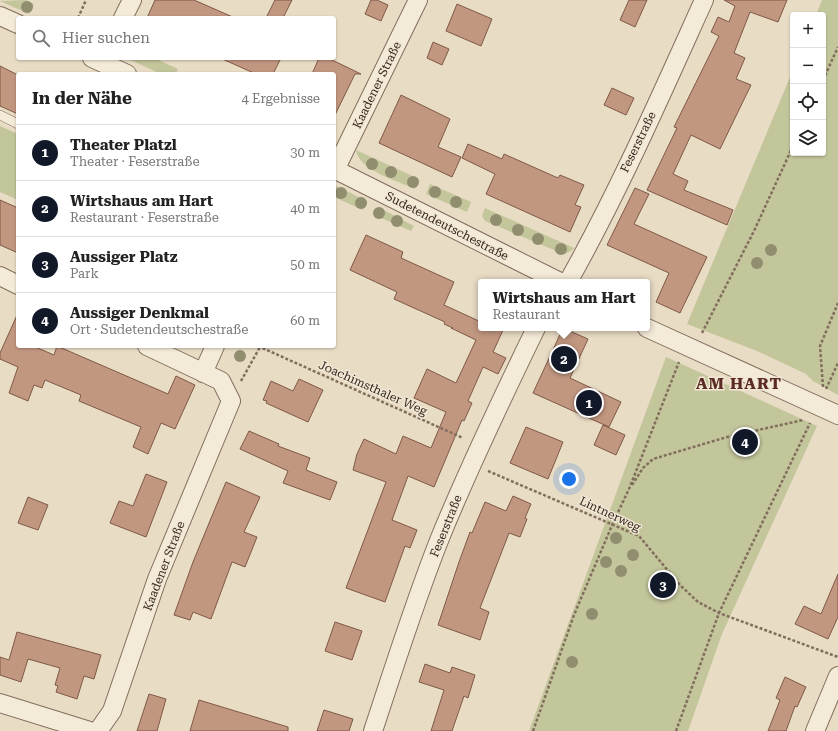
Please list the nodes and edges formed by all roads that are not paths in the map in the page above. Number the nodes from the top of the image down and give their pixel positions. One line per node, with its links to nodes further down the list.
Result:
1 (132, 0): 5 (street)
2 (418, 0): 11 (street, Kaadener Straße)
3 (704, 0): 14 (street, Feserstraße)
4 (0, 16): 6 (street)
5 (124, 16)
6 (16, 23)
7 (99, 60): 8 (street)
8 (123, 72)
9 (0, 115): 10 (lane)
10 (16, 123)
11 (336, 168)
12 (336, 170): 13 (street, Sudetendeutschestraße)
13 (554, 279)
14 (570, 279)
15 (650, 329): 20 (street)
16 (535, 331): 26 (street, Feserstraße)
17 (151, 348): 19 (street)
18 (214, 348): 19 (street)
19 (203, 372): 25 (street, Kaadener Straße)
20 (838, 415)
21 (838, 676): 22 (street)
22 (834, 699): 27 (street)
23 (0, 703): 24 (street)
24 (90, 731)
25 (98, 731)
26 (373, 731)
27 (815, 731)

